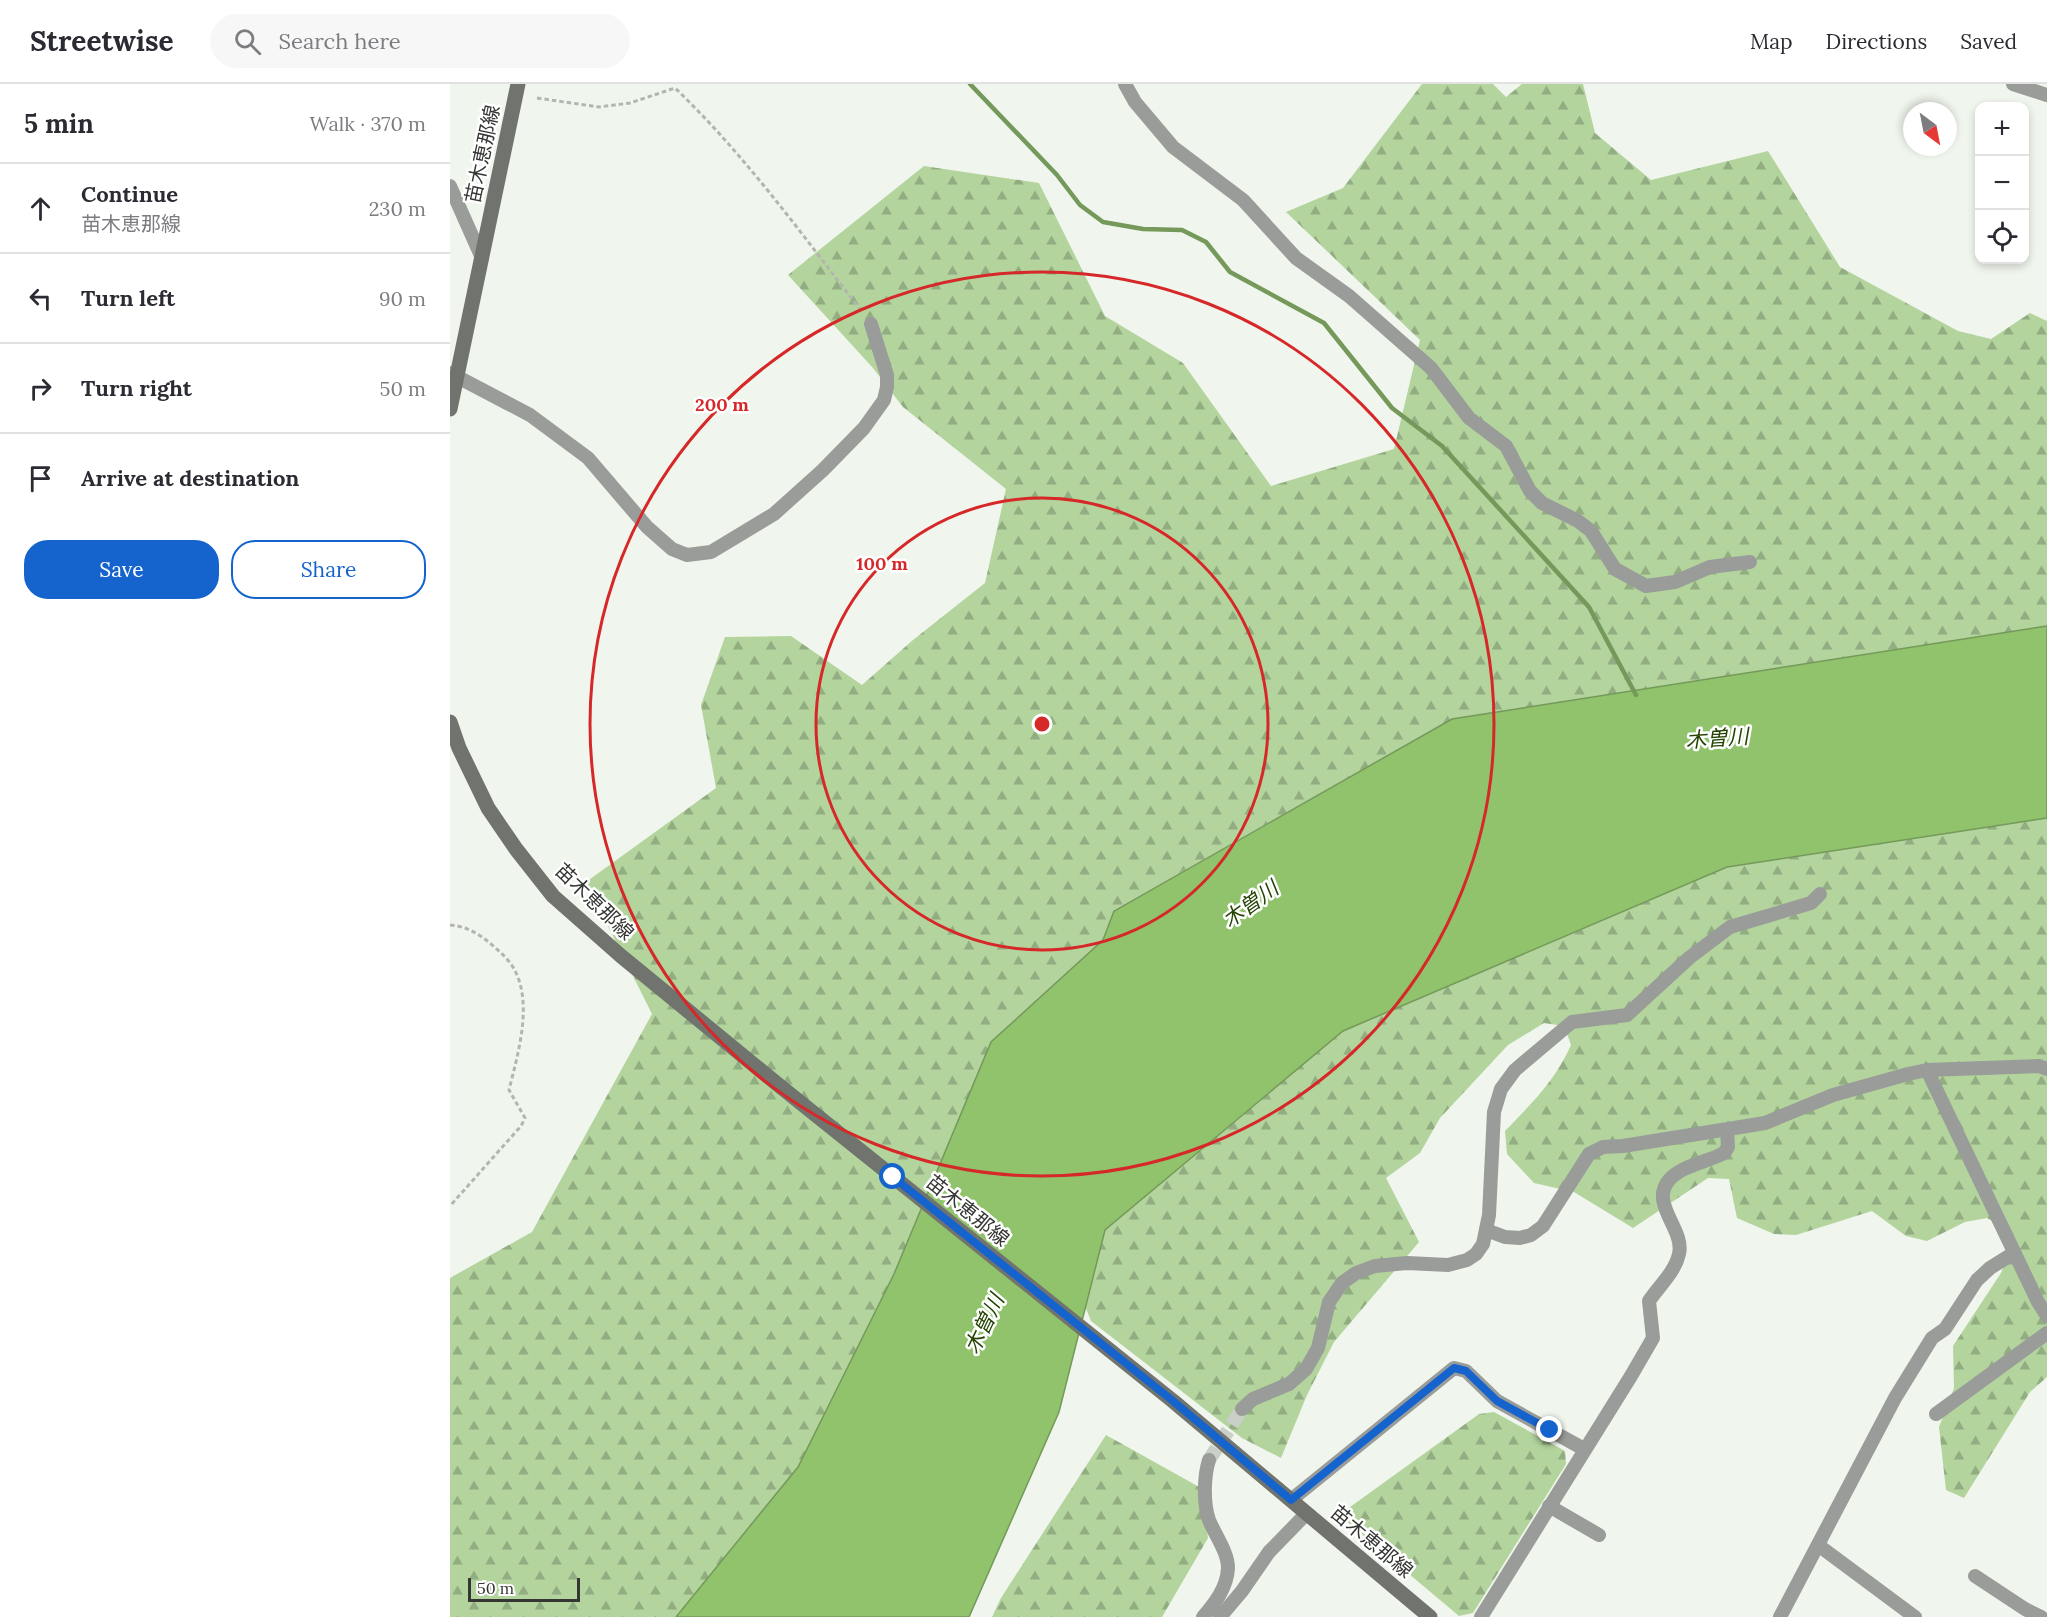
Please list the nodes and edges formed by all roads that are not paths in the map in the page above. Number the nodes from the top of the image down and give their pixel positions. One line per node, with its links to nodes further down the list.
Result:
1 (518, 84): 6 (main road, 苗木恵那線)
2 (1125, 84): 10 (street)
3 (2013, 84): 4 (street)
4 (2047, 95)
5 (450, 186): 6 (street)
6 (482, 258): 8 (main road, 苗木恵那線)
7 (871, 324): 8 (street)
8 (454, 375): 9 (main road, 苗木恵那線)
9 (450, 409)
10 (1750, 561)
11 (450, 722): 24 (main road, 苗木恵那線)
12 (1820, 894): 16 (street)
13 (2047, 1069): 14 (street)
14 (1927, 1070): 15 (street); 17 (street)
15 (1727, 1130): 16 (street); 22 (street)
16 (1486, 1230): 20 (street)
17 (2014, 1253): 18 (street); 28 (street)
18 (2047, 1316)
19 (2047, 1333): 21 (street)
20 (1242, 1409)
21 (1936, 1414)
22 (1584, 1449): 24 (street); 25 (street)
23 (1209, 1460): 30 (street)
24 (1291, 1500): 26 (main road, 苗木恵那線)
25 (1549, 1506): 27 (street); 34 (street)
26 (1306, 1514): 32 (street); 33 (main road, 苗木恵那線)
27 (1599, 1534)
28 (1818, 1545): 35 (street); 36 (street)
29 (1975, 1576): 37 (street)
30 (1203, 1617): 31 (street)
31 (1212, 1617)
32 (1220, 1617)
33 (1430, 1617)
34 (1481, 1617)
35 (1780, 1617)
36 (1915, 1617)
37 (2041, 1617)

